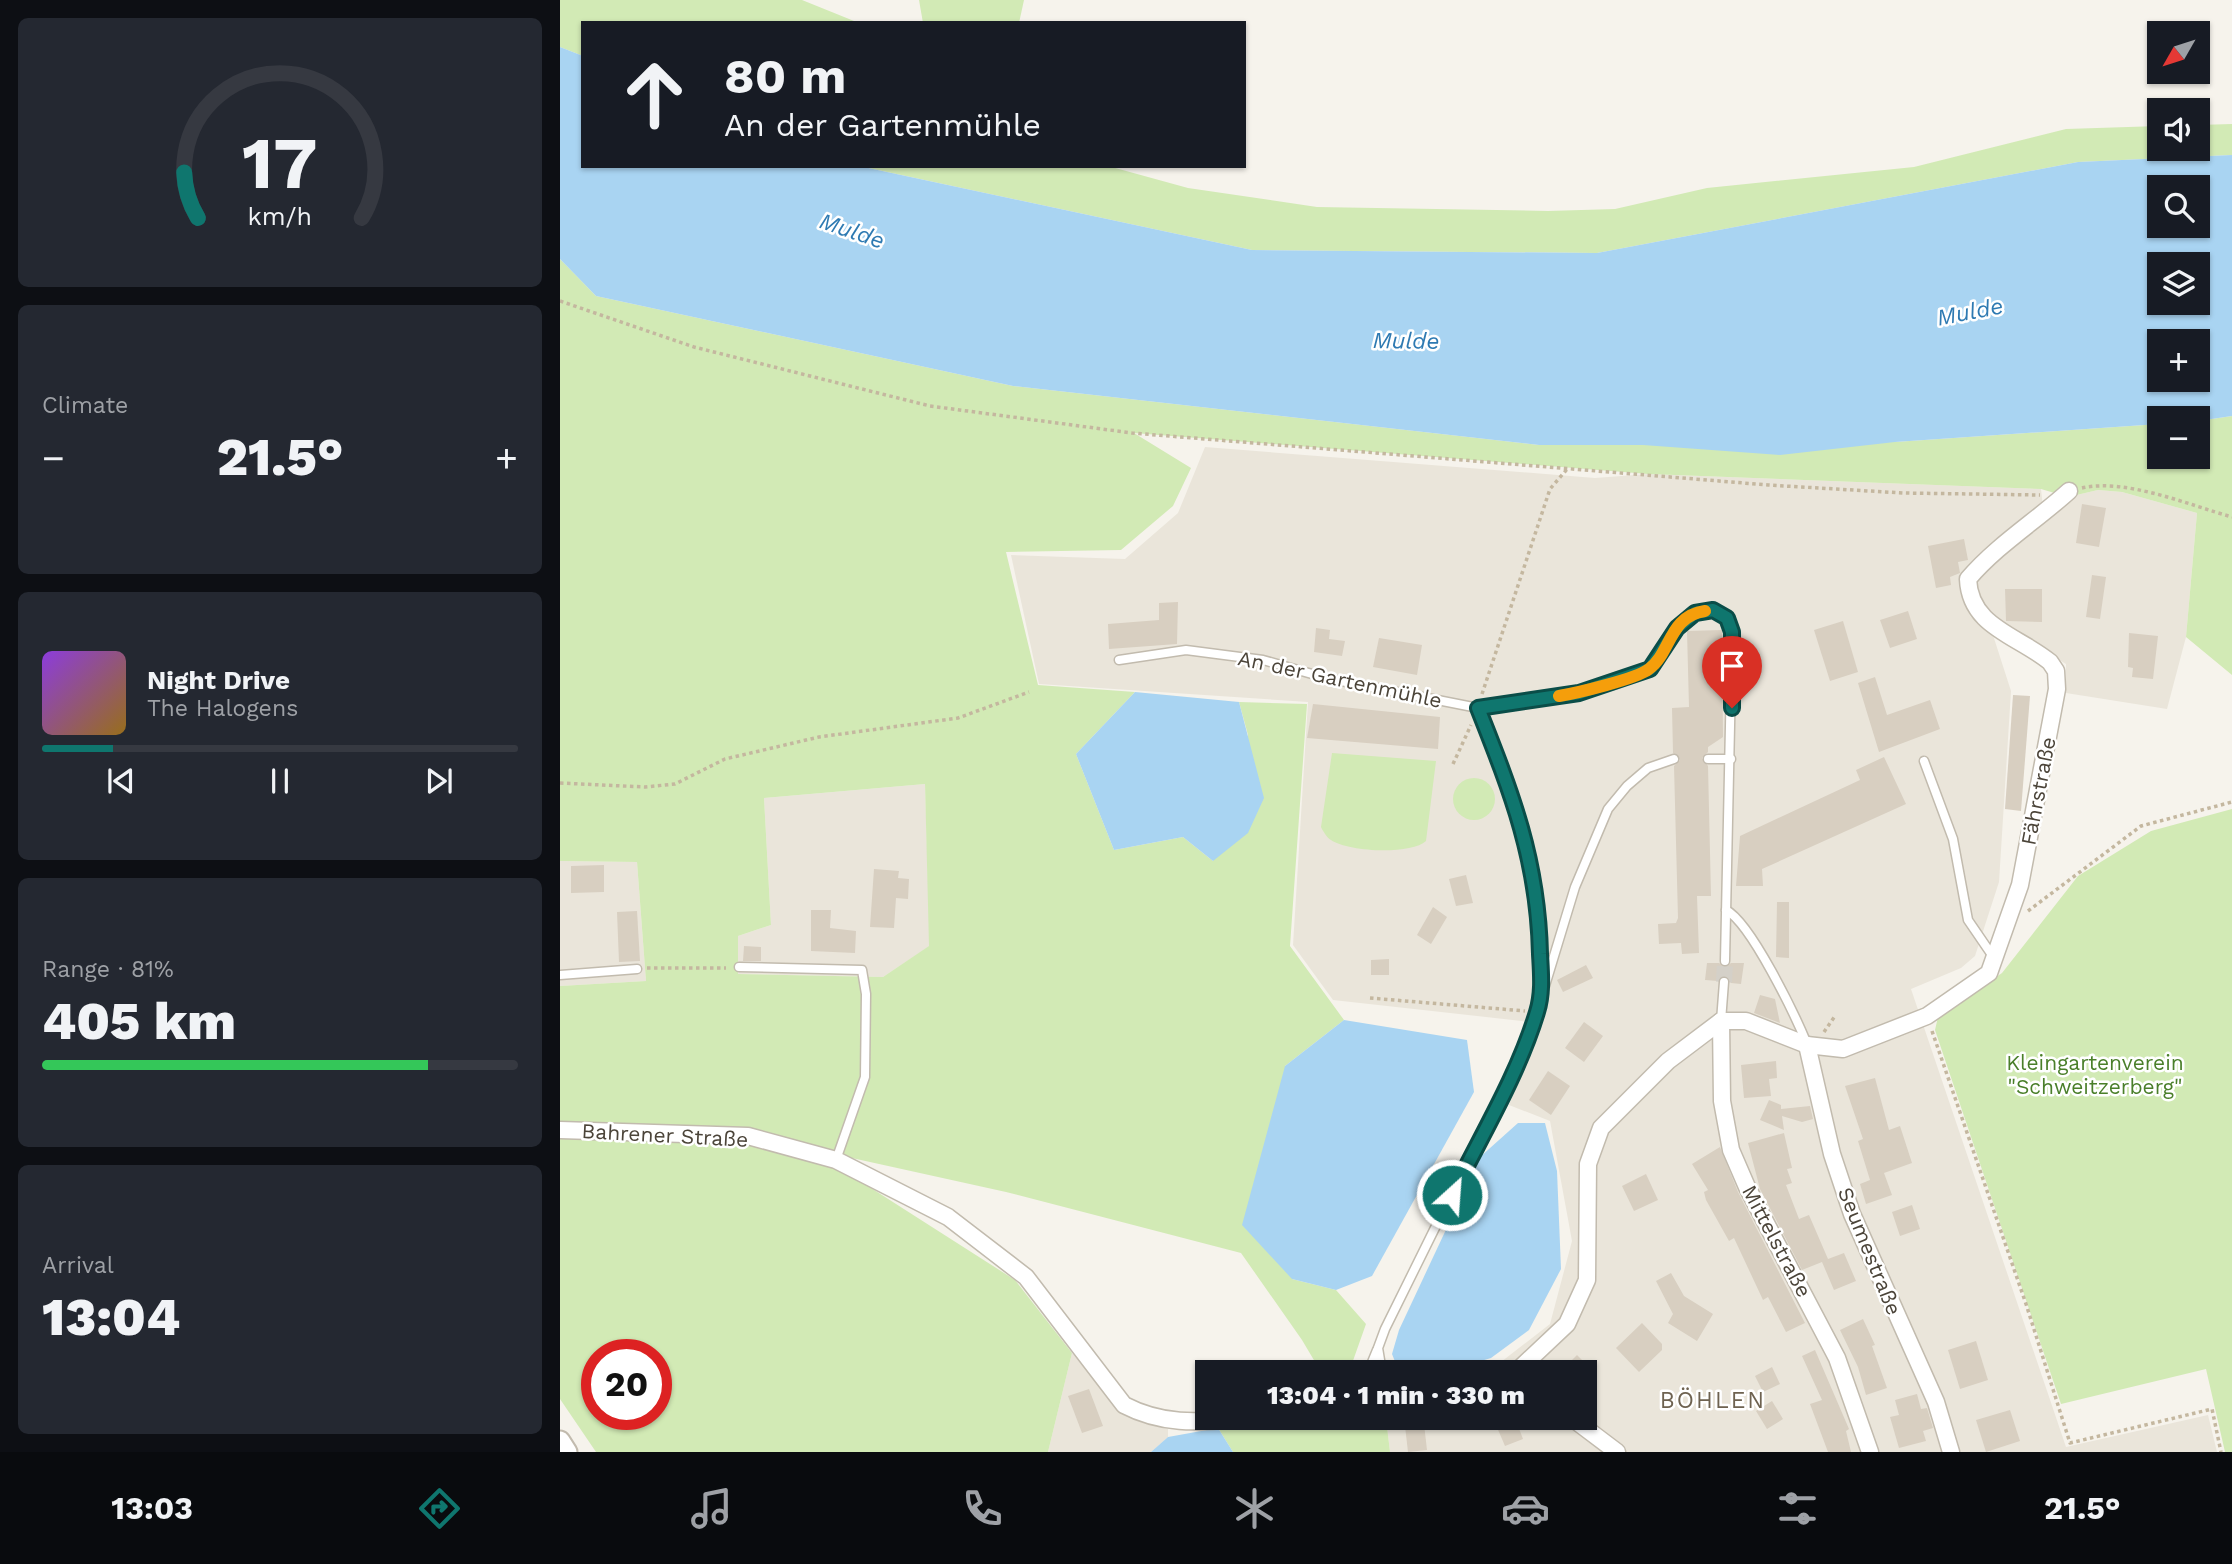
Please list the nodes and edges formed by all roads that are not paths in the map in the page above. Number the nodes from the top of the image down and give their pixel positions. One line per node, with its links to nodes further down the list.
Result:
1 (2069, 491): 9 (street, Fährstraße)
2 (1119, 660): 3 (lane, An der Gartenmühle)
3 (1478, 708): 6 (lane); 15 (lane)
4 (1674, 759): 15 (lane)
5 (1708, 759): 6 (lane)
6 (1731, 759): 8 (lane)
7 (1924, 761): 9 (lane)
8 (1726, 910): 10 (lane); 17 (lane)
9 (1994, 958): 17 (street, Fährstraße)
10 (1725, 961)
11 (739, 967): 19 (lane)
12 (638, 969): 13 (lane)
13 (560, 975)
14 (1724, 982): 16 (lane)
15 (1541, 992): 20 (lane)
16 (1721, 1021): 17 (street); 23 (street); 29 (street, Mittelstraße)
17 (1807, 1045): 30 (street, Seumestraße)
18 (560, 1130): 19 (street, Bahrener Straße)
19 (836, 1160): 24 (street, Bahrener Straße)
20 (1378, 1348): 21 (lane); 22 (lane)
21 (1373, 1360)
22 (1380, 1360)
23 (1529, 1360)
24 (1195, 1421)
25 (1588, 1430): 28 (street)
26 (560, 1441): 27 (street)
27 (567, 1452)
28 (1618, 1452)
29 (1870, 1452)
30 (1951, 1452)

